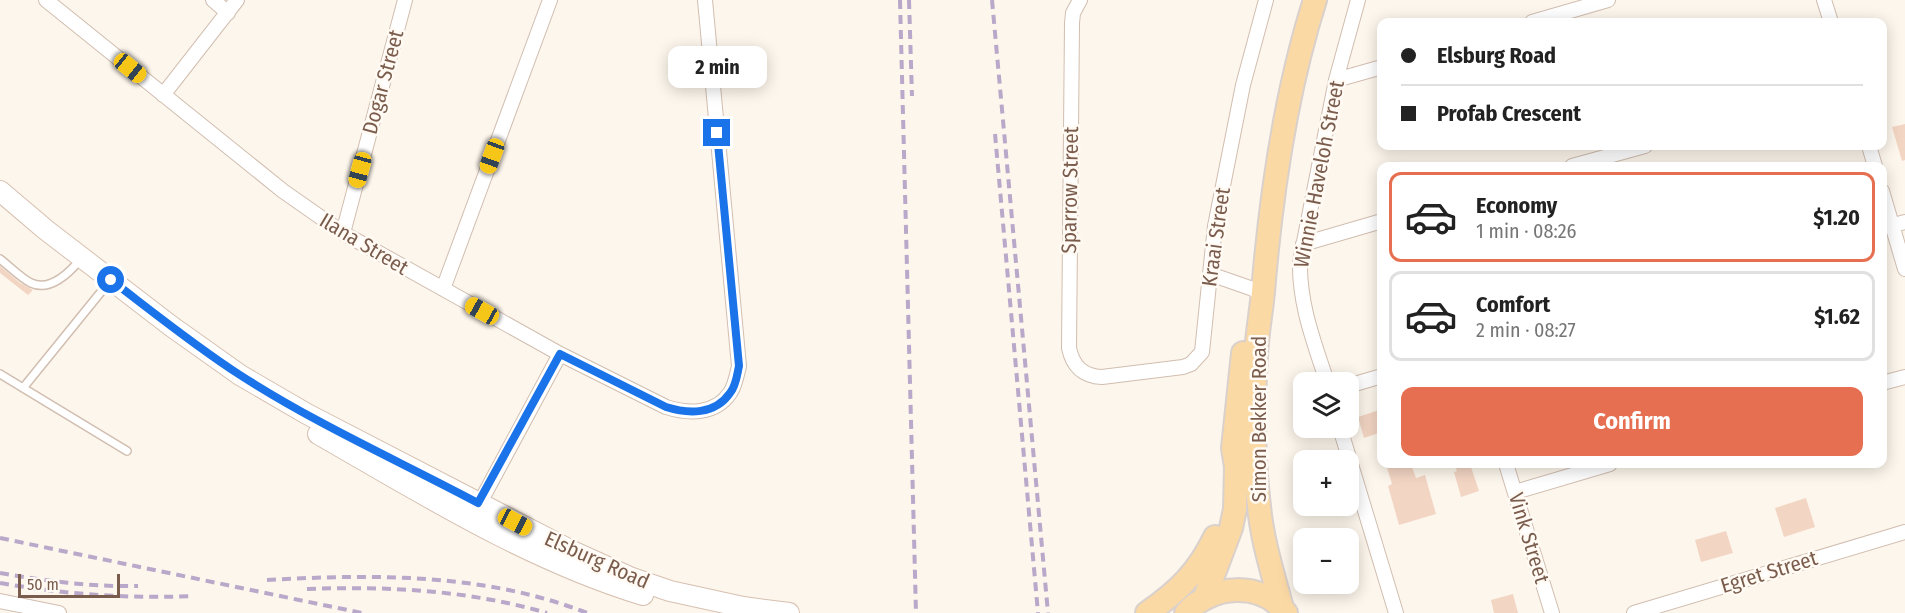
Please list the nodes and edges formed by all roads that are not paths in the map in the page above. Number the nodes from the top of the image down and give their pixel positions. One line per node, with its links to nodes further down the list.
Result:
1 (46, 0): 18 (street, Ilana Street)
2 (213, 0): 13 (street)
3 (237, 0): 13 (street)
4 (405, 0): 26 (street, Dogar Street)
5 (550, 0): 33 (street)
6 (705, 0): 35 (street, Ilana Street)
7 (1266, 0): 31 (street, Kraai Street)
8 (1315, 0): 34 (main road, Simon Bekker Road)
9 (1358, 0): 17 (street, Winnie Haveloh Street)
10 (1608, 0): 14 (street)
11 (1824, 0): 15 (street)
12 (1079, 2): 37 (street, Sparrow Street)
13 (228, 13): 18 (street)
14 (1546, 18)
15 (1830, 18)
16 (1377, 68): 17 (street)
17 (1336, 80): 27 (street, Winnie Haveloh Street)
18 (163, 95): 26 (street, Ilana Street)
19 (1631, 150): 20 (street)
20 (1587, 162)
21 (0, 190): 29 (main road, Elsburg Road)
22 (1887, 206): 25 (street)
23 (0, 208): 29 (main road, Elsburg Road)
24 (1377, 222): 27 (street)
25 (1893, 225): 30 (street)
26 (343, 233): 33 (street, Ilana Street)
27 (1303, 244): 36 (street, Winnie Haveloh Street)
28 (0, 259): 29 (lane)
29 (78, 262): 32 (main road, Elsburg Road)
30 (1905, 269)
31 (1210, 274): 34 (street); 37 (street, Kraai Street)
32 (107, 285): 43 (lane); 50 (main road, Elsburg Road)
33 (443, 289): 35 (street, Ilana Street)
34 (1258, 292): 45 (main road, Simon Bekker Road); 55 (main road, Simon Bekker Road)
35 (560, 354): 50 (street)
36 (1324, 372)
37 (1083, 373)
38 (0, 375): 43 (lane)
39 (1377, 377): 42 (street)
40 (1905, 377): 41 (street)
41 (1887, 382)
42 (1359, 383)
43 (23, 388): 46 (lane)
44 (1343, 438): 61 (street)
45 (1233, 448): 53 (main road, Simon Bekker Road); 59 (main road)
46 (127, 451)
47 (1507, 468): 49 (street, Vink Street)
48 (1596, 468): 49 (street)
49 (1515, 492): 62 (street, Vink Street)
50 (475, 511): 57 (main road, Elsburg Road); 58 (main road, Elsburg Road)
51 (1905, 532): 54 (street, Egret Street)
52 (0, 601): 56 (street)
53 (1195, 605): 55 (main road); 60 (main road)
54 (1667, 608): 63 (street, Egret Street)
55 (1284, 610)
56 (59, 613)
57 (709, 613)
58 (789, 613)
59 (1147, 613)
60 (1161, 613)
61 (1396, 613)
62 (1552, 613)
63 (1634, 613)

